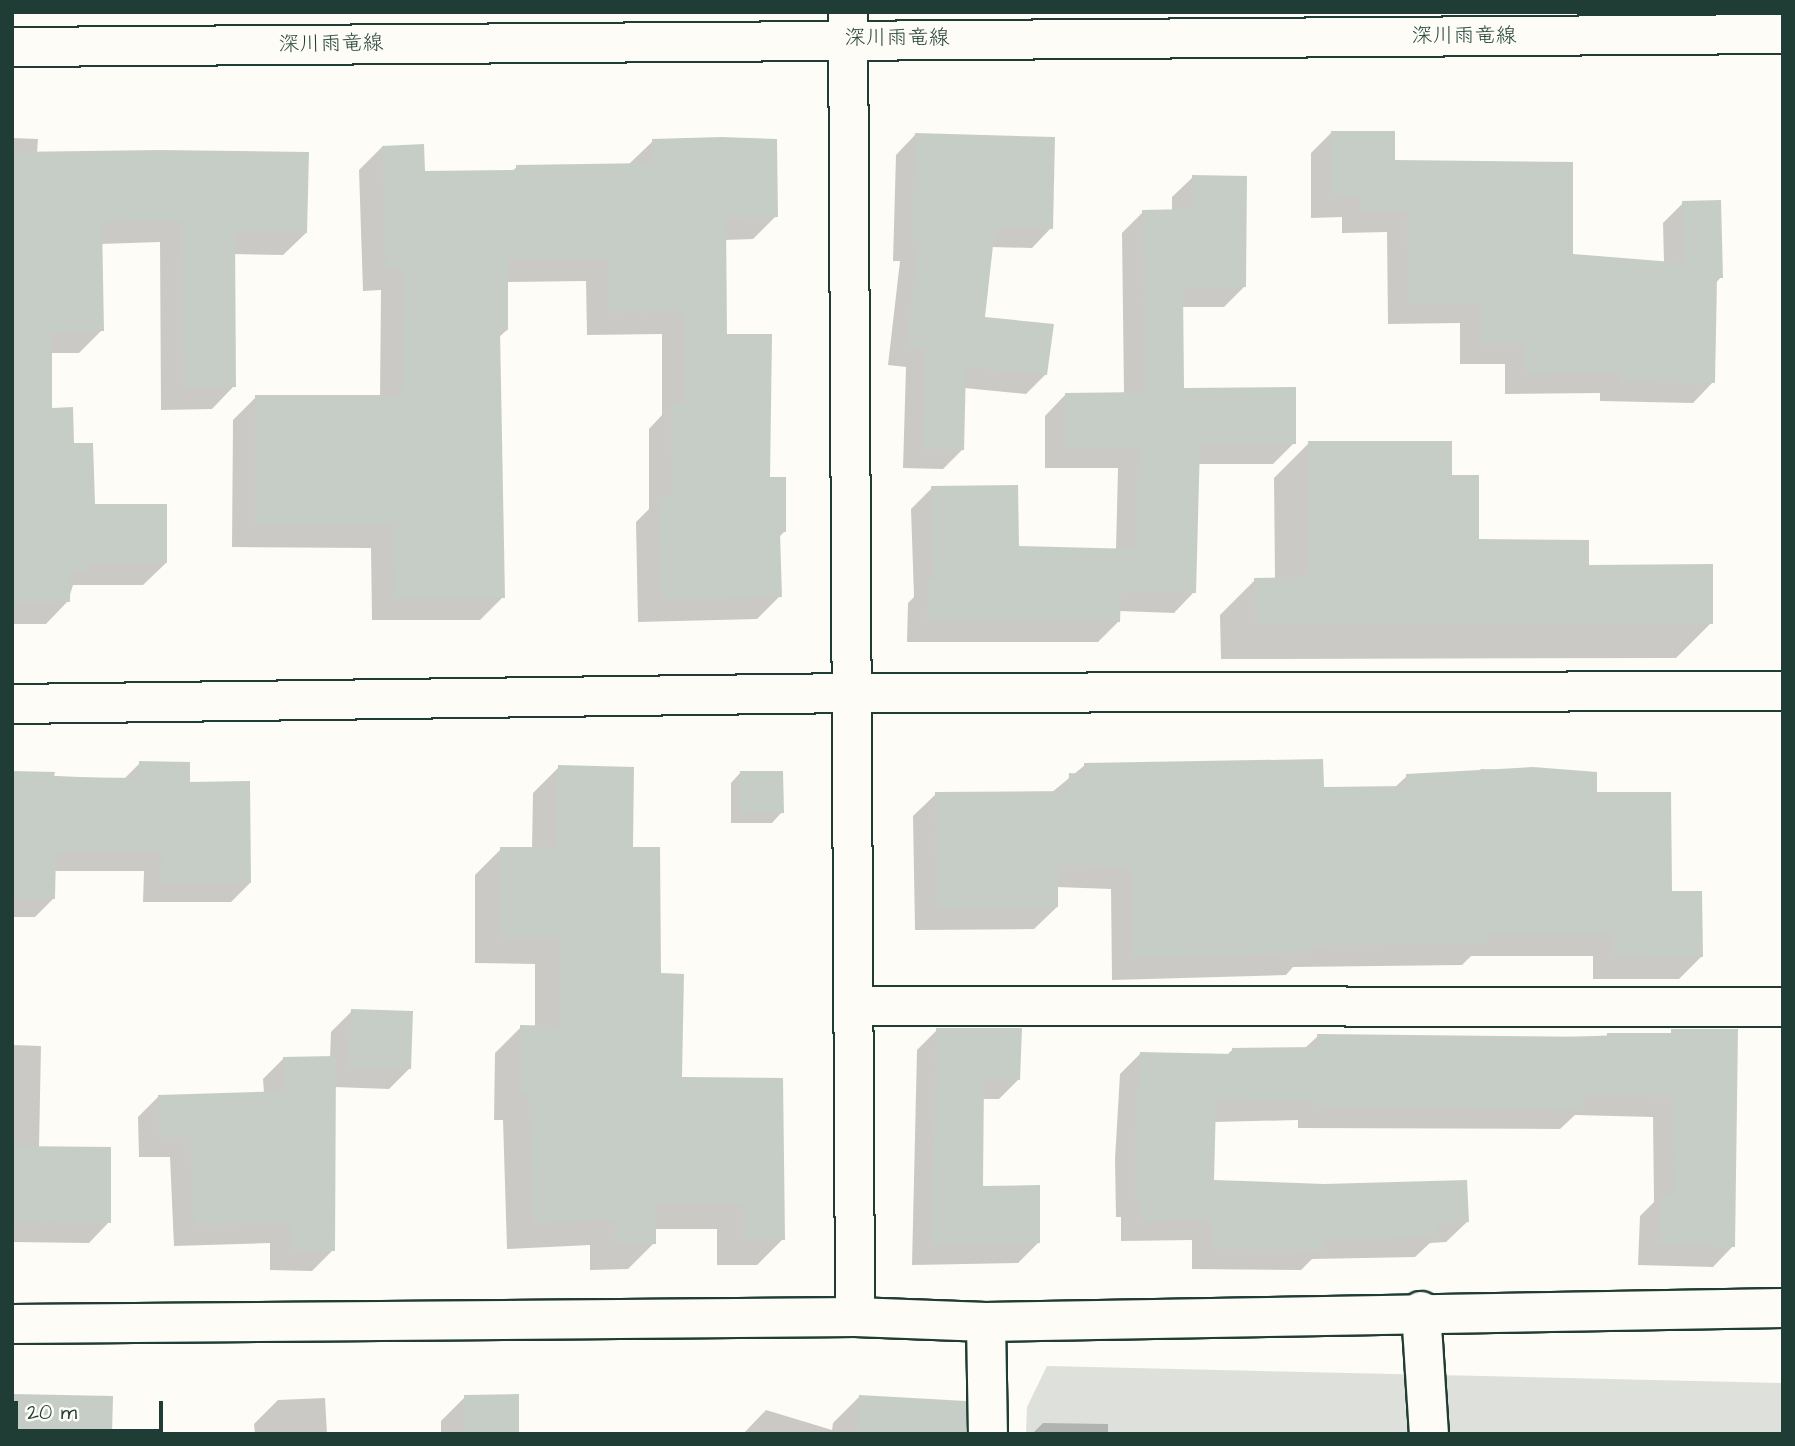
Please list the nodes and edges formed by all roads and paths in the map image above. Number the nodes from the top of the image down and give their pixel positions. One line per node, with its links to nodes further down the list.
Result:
1 (848, 25): 2 (street, 深川雨竜線); 3 (street, 深川雨竜線); 5 (street)
2 (1783, 34)
3 (12, 47)
4 (1783, 691): 5 (street)
5 (852, 693): 6 (street); 7 (street)
6 (12, 704)
7 (854, 1006): 8 (street); 11 (street)
8 (1783, 1007)
9 (1783, 1308): 10 (street)
10 (1420, 1311): 12 (street); 15 (street)
11 (855, 1317): 12 (street); 13 (street)
12 (985, 1321): 14 (street)
13 (12, 1324)
14 (989, 1434)
15 (1429, 1434)

